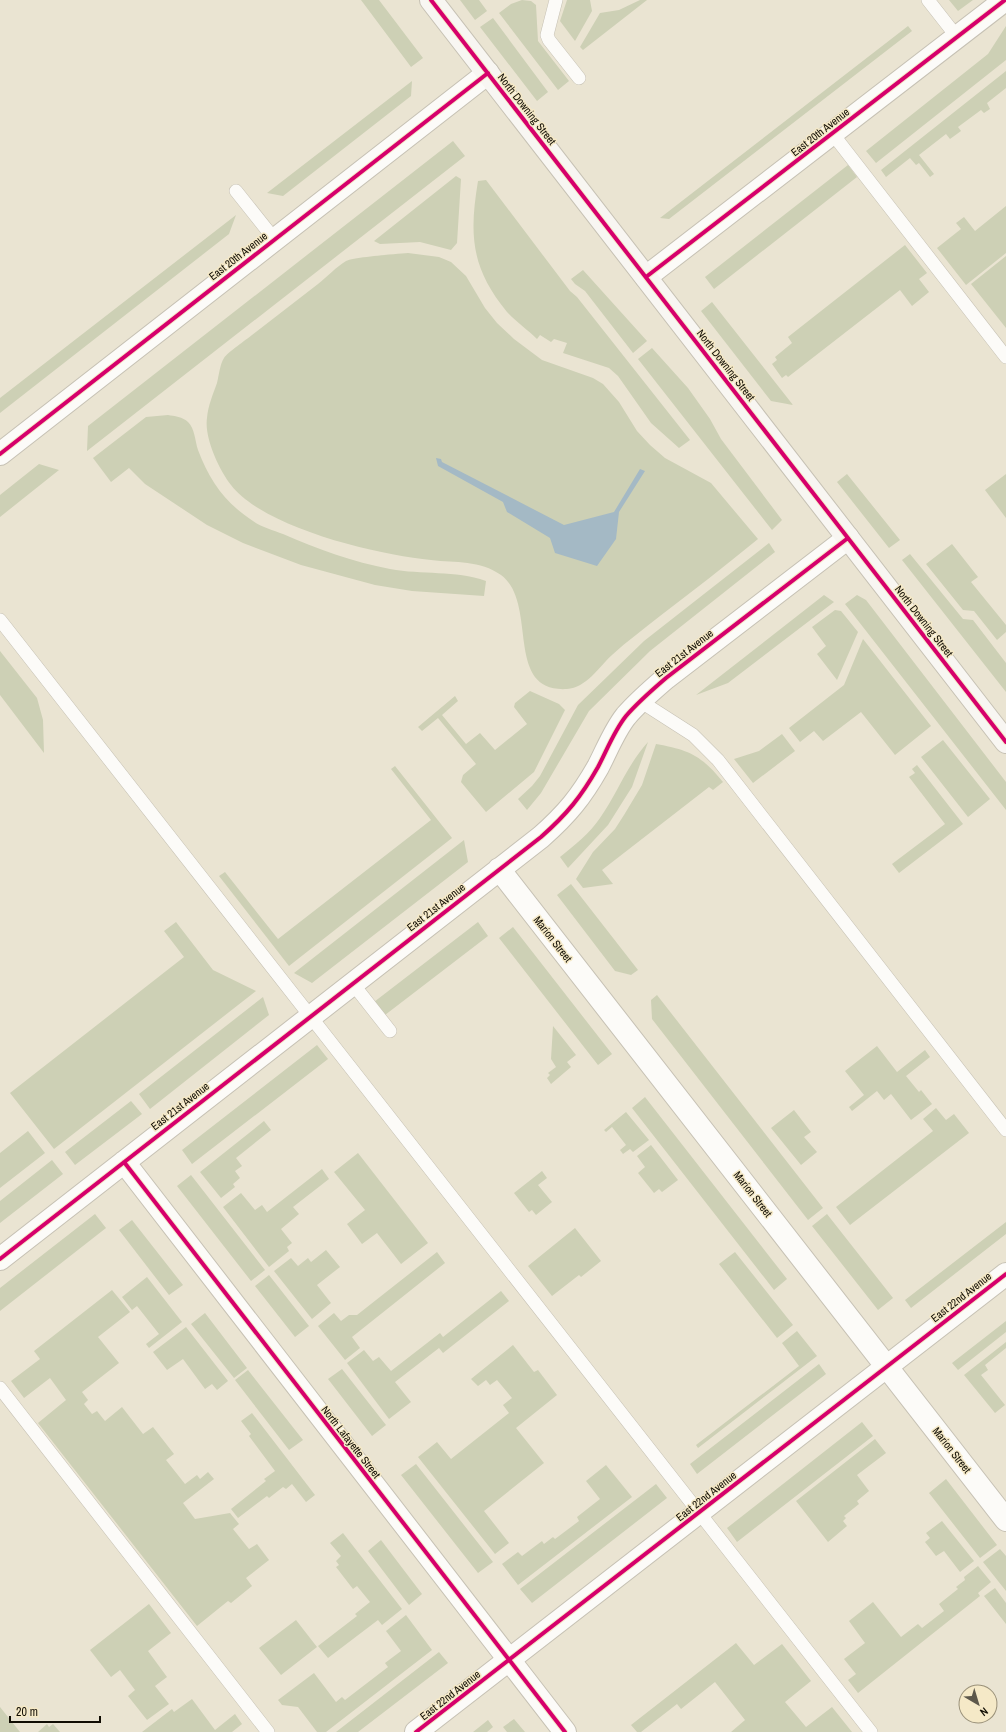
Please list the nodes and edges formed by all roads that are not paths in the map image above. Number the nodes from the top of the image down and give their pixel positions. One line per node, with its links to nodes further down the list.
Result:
1 (431, 0): 6 (main road, North Downing Street)
2 (556, 0): 7 (lane)
3 (928, 0): 5 (lane)
4 (1005, 0): 5 (street, East 20th Avenue)
5 (957, 37): 8 (street, East 20th Avenue)
6 (488, 73): 10 (street, East 20th Avenue); 11 (main road, North Downing Street)
7 (579, 78)
8 (832, 134): 11 (street, East 20th Avenue); 12 (lane)
9 (236, 191): 10 (lane)
10 (275, 240): 13 (street, East 20th Avenue)
11 (646, 277): 14 (main road, North Downing Street)
12 (1006, 357)
13 (0, 454)
14 (848, 538): 16 (street, East 21st Avenue); 17 (main road, North Downing Street)
15 (0, 620): 20 (lane)
16 (640, 701): 18 (street, East 21st Avenue); 22 (lane)
17 (1006, 742)
18 (499, 869): 19 (street, East 21st Avenue); 26 (street, Marion Street)
19 (353, 984): 20 (street, East 21st Avenue); 21 (lane)
20 (311, 1016): 23 (street, East 21st Avenue); 28 (lane)
21 (390, 1031)
22 (1006, 1130)
23 (124, 1162): 24 (street, East 21st Avenue); 30 (street, North Lafayette Street)
24 (0, 1259)
25 (1006, 1274): 26 (street, East 22nd Avenue)
26 (887, 1367): 28 (street, East 22nd Avenue); 29 (street, Marion Street)
27 (0, 1388): 31 (lane)
28 (699, 1512): 30 (street, East 22nd Avenue); 34 (lane)
29 (1006, 1520)
30 (509, 1660): 32 (street, East 22nd Avenue); 33 (street, North Lafayette Street)
31 (268, 1732)
32 (416, 1732)
33 (565, 1732)
34 (871, 1732)

